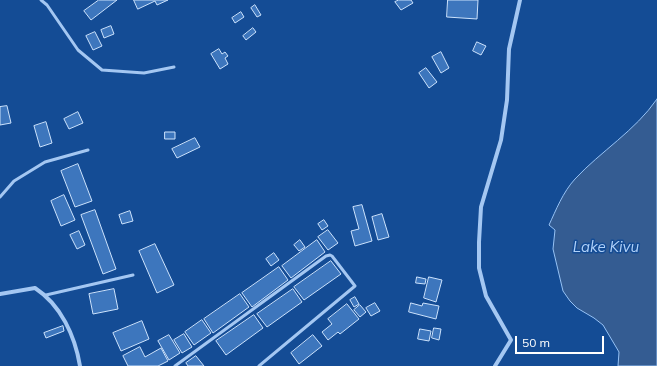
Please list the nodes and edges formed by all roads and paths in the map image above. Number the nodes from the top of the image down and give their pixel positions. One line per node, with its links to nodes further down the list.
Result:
1 (41, 0): 3 (lane)
2 (520, 0): 12 (street)
3 (174, 67)
4 (88, 150): 5 (lane)
5 (0, 197)
6 (133, 275): 8 (lane)
7 (0, 294): 8 (street)
8 (46, 295): 9 (street)
9 (80, 366)
10 (174, 366): 11 (lane)
11 (259, 366)
12 (495, 366)

